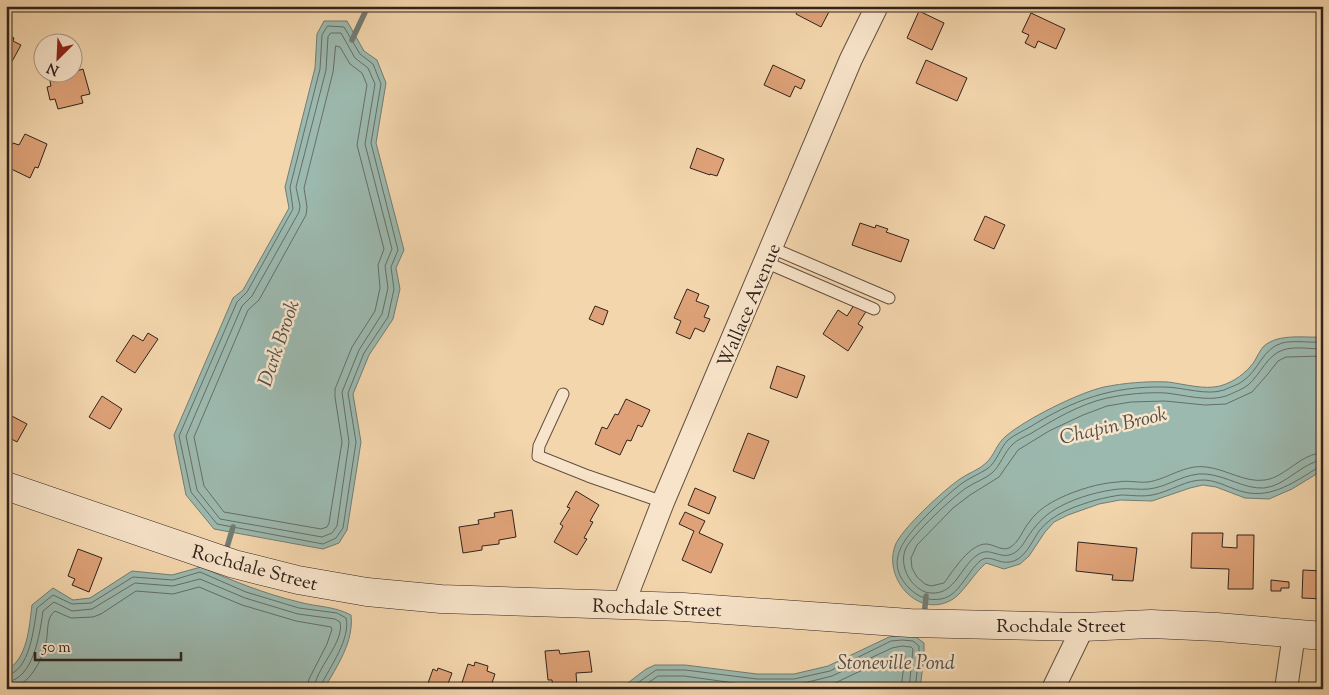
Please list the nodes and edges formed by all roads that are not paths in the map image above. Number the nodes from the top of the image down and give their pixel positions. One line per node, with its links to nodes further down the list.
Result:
1 (877, 6): 2 (street, Wallace Avenue)
2 (769, 255): 3 (lane); 4 (lane); 7 (street, Wallace Avenue)
3 (889, 298)
4 (874, 308)
5 (563, 394): 7 (lane)
6 (6, 486): 8 (street, Rochdale Street)
7 (663, 502): 8 (street, Wallace Avenue)
8 (623, 605): 9 (street, Rochdale Street)
9 (1083, 627): 10 (street, Rochdale Street); 12 (street)
10 (1294, 634): 11 (street, Rochdale Street); 13 (street)
11 (1323, 636)
12 (1053, 689)
13 (1286, 689)

